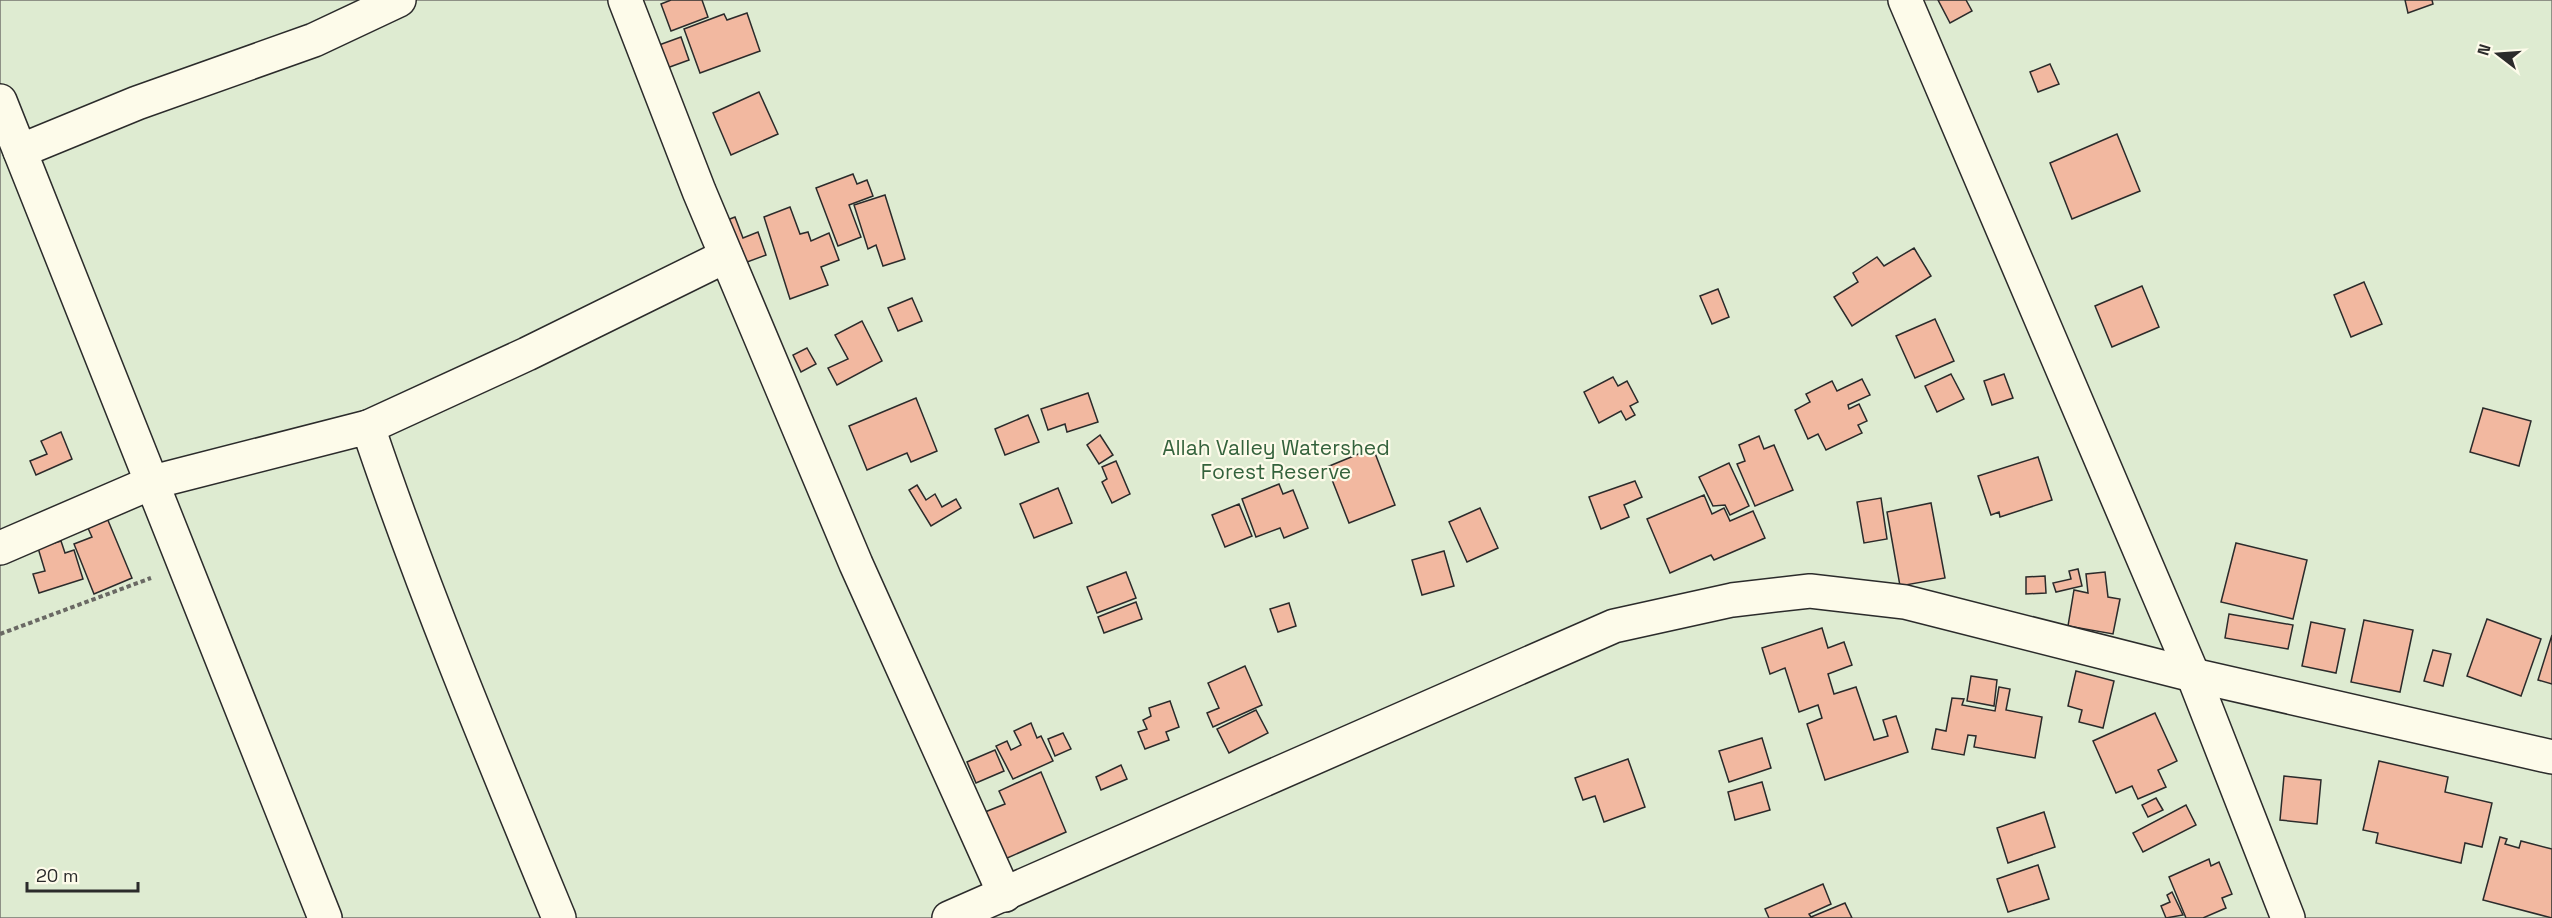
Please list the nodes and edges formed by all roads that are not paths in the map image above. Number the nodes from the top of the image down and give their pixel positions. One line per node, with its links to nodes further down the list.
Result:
1 (399, 0): 5 (street)
2 (625, 0): 6 (street)
3 (1905, 0): 10 (street)
4 (0, 101): 5 (street)
5 (20, 152): 8 (street)
6 (726, 256): 7 (street); 12 (street)
7 (368, 427): 8 (street); 14 (street)
8 (153, 482): 9 (street); 13 (street)
9 (0, 548)
10 (2193, 675): 11 (street); 12 (street); 16 (street)
11 (2552, 757)
12 (1005, 894): 15 (street)
13 (325, 918)
14 (560, 918)
15 (949, 918)
16 (2288, 918)

